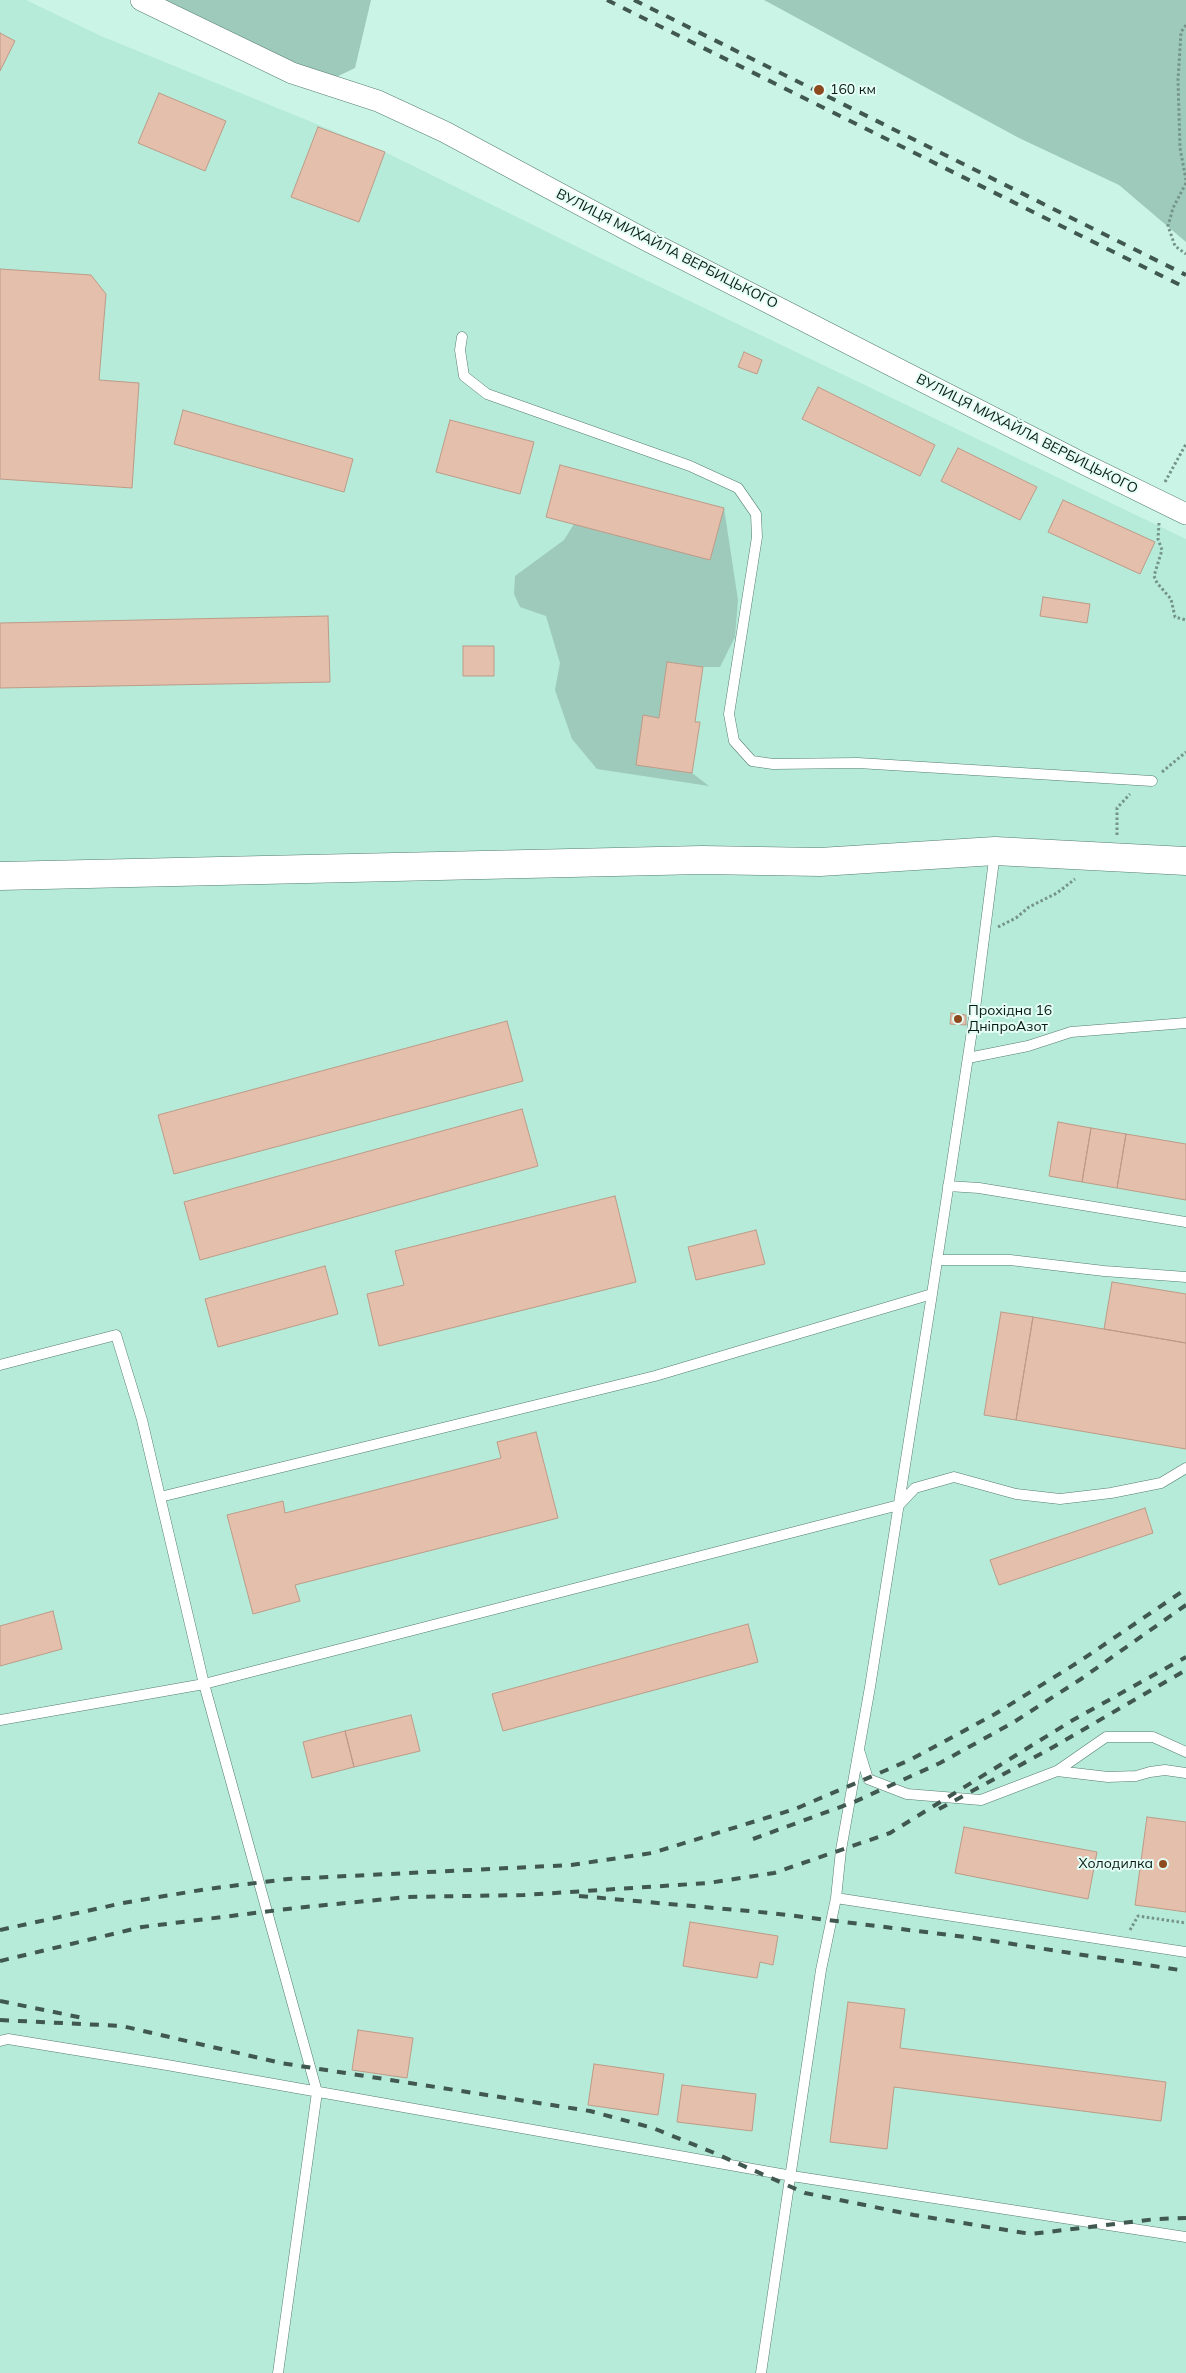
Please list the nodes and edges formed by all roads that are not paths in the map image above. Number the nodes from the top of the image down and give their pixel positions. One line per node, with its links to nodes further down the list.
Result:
1 (141, 0): 3 (street, ВУЛИЦЯ МИХАЙЛА ВЕРБИЦЬКОГО)
2 (462, 337): 4 (lane)
3 (1186, 514)
4 (1152, 781)
5 (995, 851): 6 (street); 7 (street); 9 (lane)
6 (1186, 861)
7 (0, 876)
8 (1186, 1023): 9 (lane)
9 (968, 1058): 10 (lane)
10 (948, 1186): 11 (lane); 12 (lane)
11 (1186, 1222)
12 (937, 1260): 13 (lane); 14 (lane)
13 (1186, 1277)
14 (932, 1294): 17 (lane); 18 (lane)
15 (0, 1365): 17 (lane)
16 (1186, 1468): 18 (lane)
17 (160, 1496): 19 (lane)
18 (899, 1505): 19 (lane); 21 (lane)
19 (204, 1684): 20 (lane); 28 (lane)
20 (0, 1720)
21 (859, 1750): 23 (lane); 25 (lane)
22 (1186, 1752): 23 (lane)
23 (1057, 1772): 24 (lane)
24 (1186, 1773)
25 (836, 1898): 26 (lane); 29 (lane)
26 (1186, 1952)
27 (0, 2041): 28 (lane)
28 (317, 2092): 29 (lane); 31 (lane)
29 (792, 2176): 30 (lane); 32 (lane)
30 (1186, 2237)
31 (278, 2373)
32 (761, 2373)

